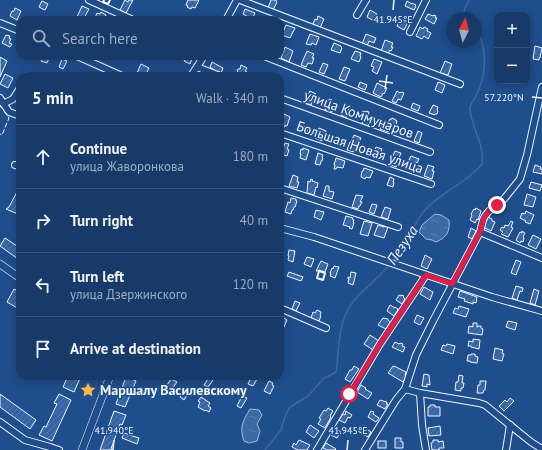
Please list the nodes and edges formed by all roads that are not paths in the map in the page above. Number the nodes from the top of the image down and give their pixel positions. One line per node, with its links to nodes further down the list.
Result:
1 (89, 0): 6 (street)
2 (239, 0): 7 (street); 8 (street)
3 (366, 0): 5 (street)
4 (426, 0): 12 (street)
5 (357, 15)
6 (124, 16)
7 (229, 16)
8 (281, 16)
9 (284, 17): 20 (street)
10 (0, 23): 11 (street)
11 (16, 29)
12 (410, 32)
13 (86, 60): 17 (street)
14 (201, 60): 16 (street)
15 (274, 60): 26 (street)
16 (197, 67): 18 (street); 19 (street)
17 (113, 72)
18 (194, 72)
19 (210, 72)
20 (460, 84)
21 (542, 87): 33 (street)
22 (16, 94): 24 (street)
23 (284, 99): 28 (street, улица Коммунаров)
24 (2, 101): 25 (street)
25 (16, 115)
26 (439, 125)
27 (284, 134): 29 (street, Большая Новая улица)
28 (430, 152)
29 (431, 184)
30 (284, 189): 31 (street)
31 (398, 227)
32 (284, 229): 37 (street)
33 (480, 232): 34 (street); 38 (street)
34 (542, 258)
35 (0, 264): 36 (main road)
36 (16, 275)
37 (426, 275): 38 (street); 50 (street)
38 (452, 284): 40 (street); 43 (street)
39 (284, 310): 41 (street)
40 (542, 311)
41 (326, 328)
42 (108, 380): 49 (main road)
43 (406, 389): 44 (street); 51 (street)
44 (420, 393): 46 (street); 52 (street)
45 (0, 422): 48 (street)
46 (510, 425): 47 (street); 53 (street)
47 (542, 449)
48 (59, 450)
49 (82, 450)
50 (317, 450)
51 (365, 450)
52 (426, 450)
53 (506, 450)

